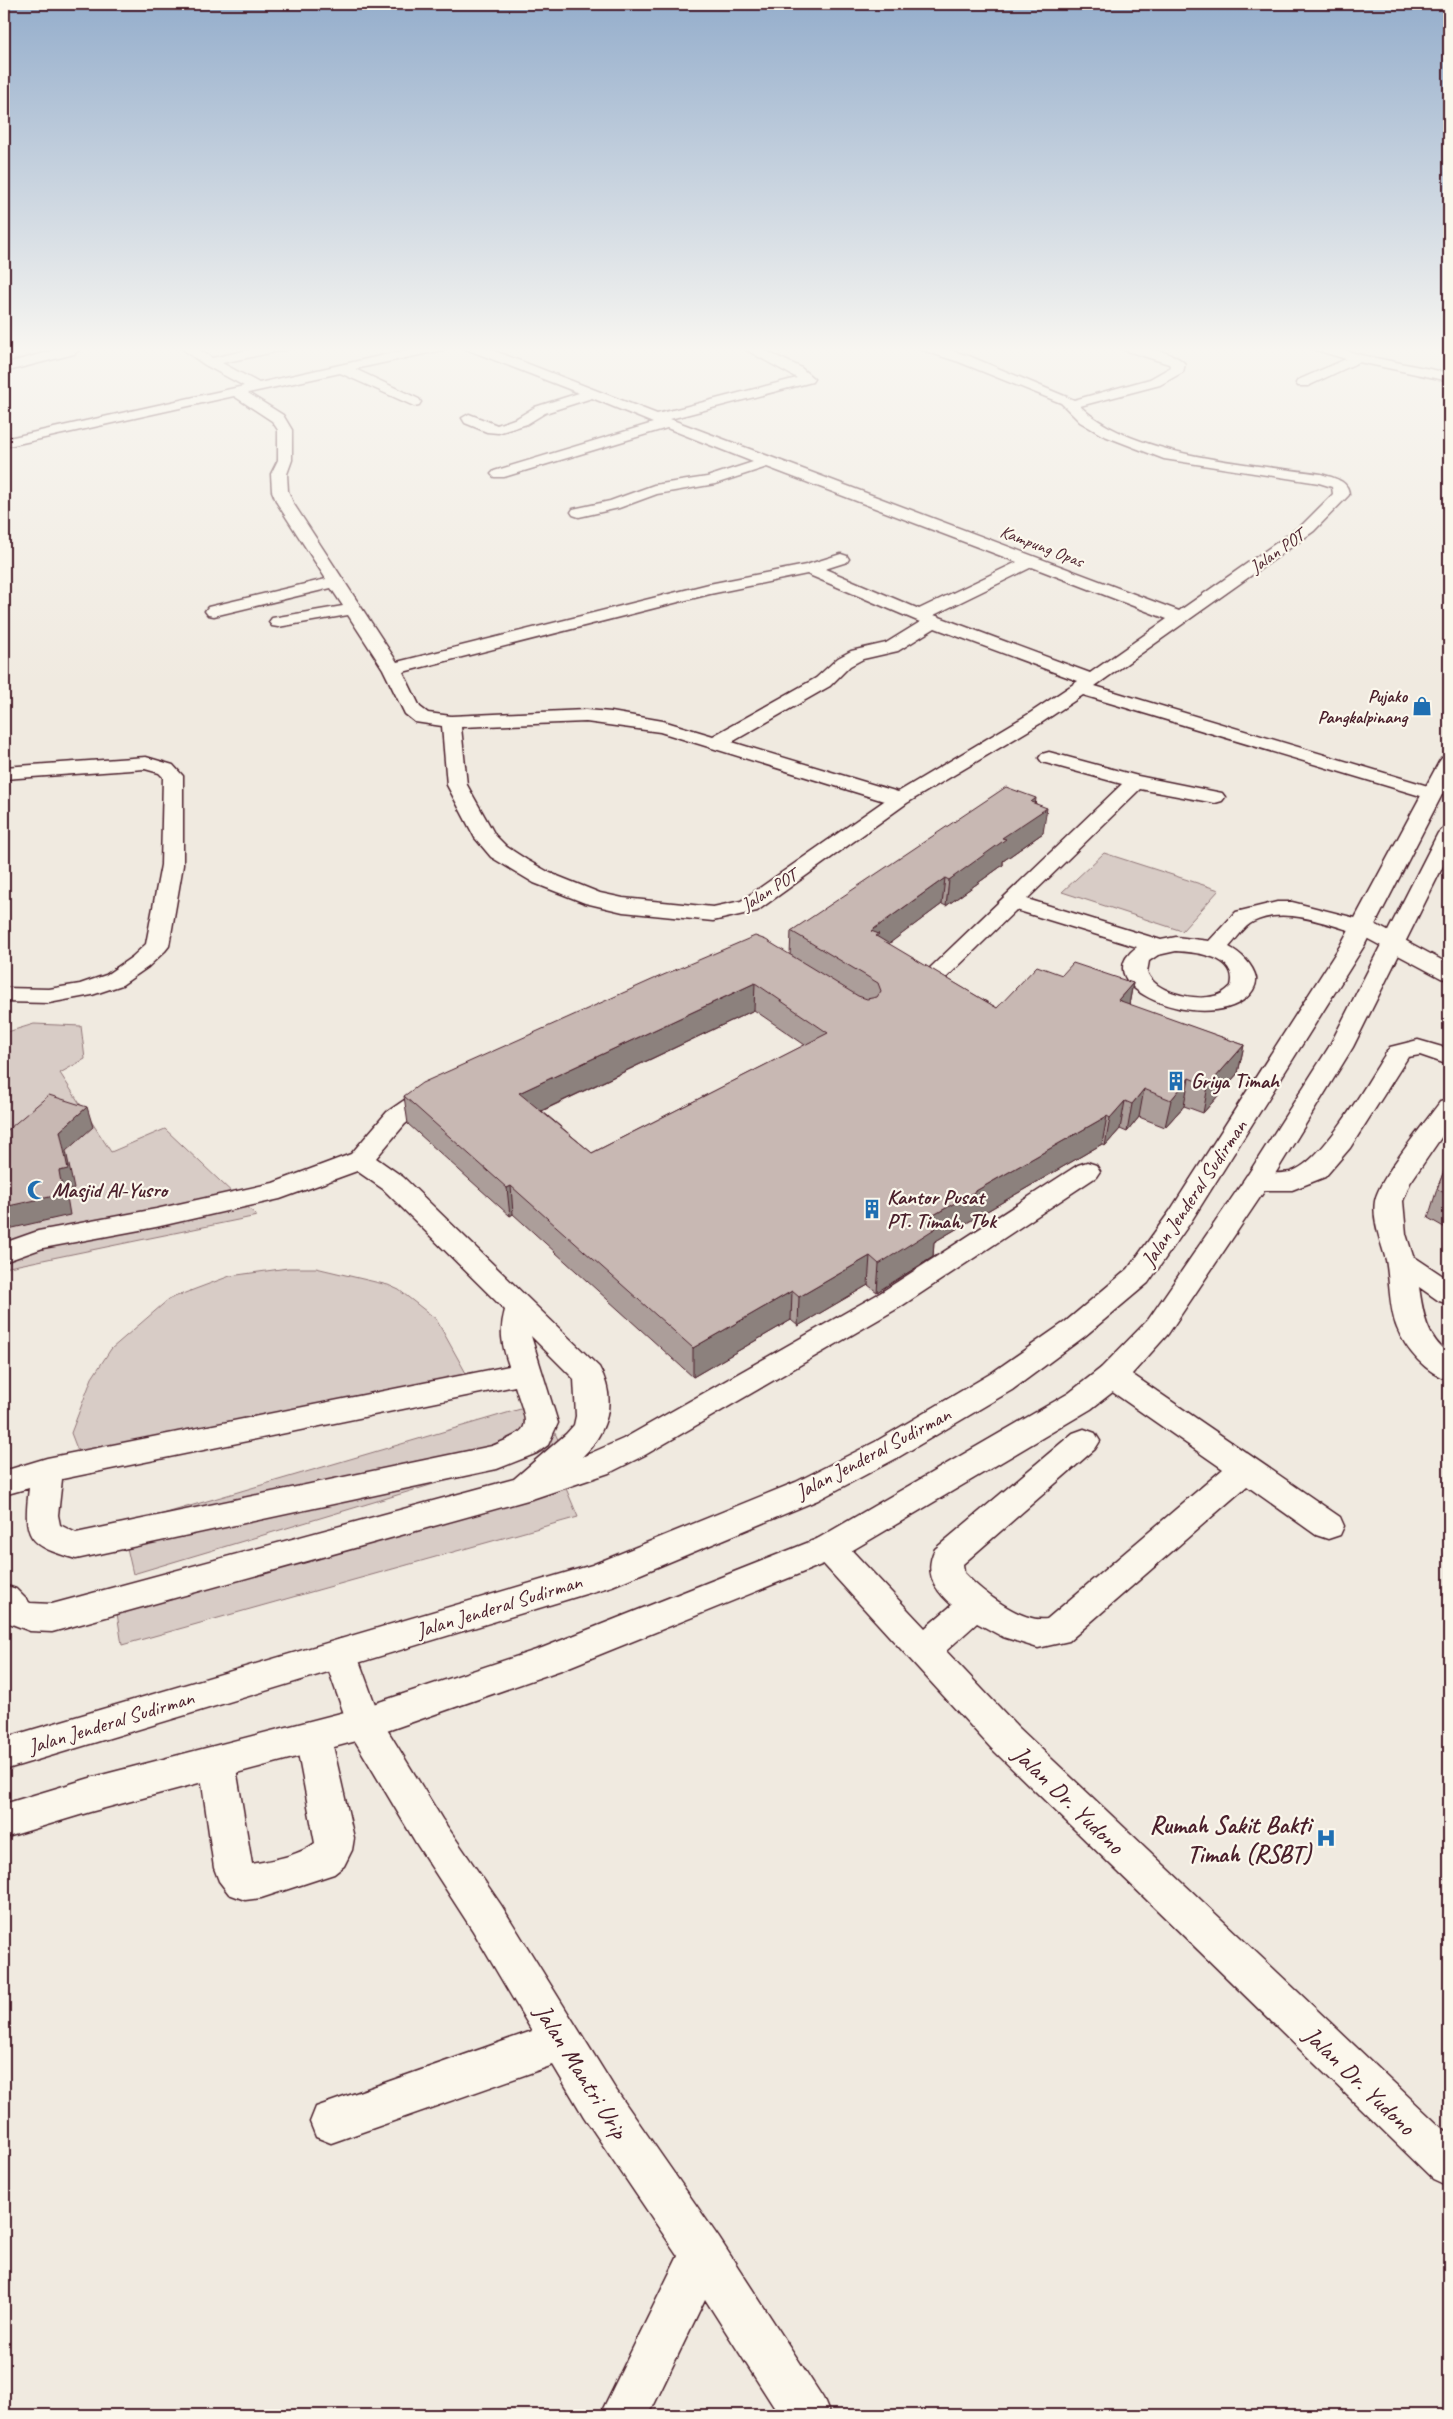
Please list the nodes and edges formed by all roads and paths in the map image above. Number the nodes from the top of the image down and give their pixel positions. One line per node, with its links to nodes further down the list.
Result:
1 (285, 459): 11 (main road)
2 (545, 459): 6 (main road)
3 (758, 459): 5 (main road, Kampung Opas)
4 (1188, 459): 15 (main road, Jalan POT)
5 (766, 462): 7 (main road); 9 (main road, Kampung Opas)
6 (499, 474)
7 (579, 512)
8 (841, 558): 10 (main road)
9 (1030, 562): 14 (main road); 15 (main road, Kampung Opas)
10 (809, 568): 14 (main road); 17 (main road)
11 (336, 582): 12 (main road); 13 (main road)
12 (353, 609): 16 (main road); 17 (main road)
13 (214, 611)
14 (927, 618): 18 (main road); 20 (main road)
15 (1181, 618): 18 (main road, Jalan POT)
16 (278, 622)
17 (392, 669): 19 (main road)
18 (1086, 684): 25 (main road); 27 (main road, Jalan POT)
19 (451, 722): 20 (main road); 27 (main road, Jalan POT)
20 (715, 743): 27 (main road)
21 (1049, 758): 24 (main road)
22 (1449, 762): 25 (main road, Jalan Jenderal Sudirman)
23 (4, 773): 36 (main road)
24 (1136, 782): 26 (main road); 29 (main road)
25 (1431, 793): 30 (main road, Jalan Jenderal Sudirman)
26 (1216, 797)
27 (900, 799)
28 (1449, 833): 31 (main road, Jalan Jenderal Sudirman)
29 (1012, 902): 32 (main road); 34 (main road)
30 (1363, 927): 31 (main road); 33 (main road); 60 (main road, Jalan Jenderal Sudirman)
31 (1394, 944): 35 (main road); 42 (main road, Jalan Jenderal Sudirman)
32 (1158, 946): 33 (main road); 33 (main road)
33 (1214, 950)
34 (939, 972)
35 (1449, 972)
36 (4, 995)
37 (1449, 1058): 42 (main road)
38 (455, 1081): 40 (main road)
39 (1449, 1108): 44 (main road)
40 (360, 1160): 43 (main road); 46 (main road)
41 (1087, 1171): 54 (main road)
42 (1257, 1181): 49 (main road, Jalan Jenderal Sudirman)
43 (4, 1253)
44 (1400, 1261): 45 (main road); 47 (main road)
45 (1449, 1294)
46 (520, 1307): 48 (main road); 54 (main road)
47 (1449, 1369)
48 (526, 1373): 52 (main road); 52 (main road)
49 (1112, 1376): 51 (main road); 56 (main road, Jalan Jenderal Sudirman)
50 (1084, 1441): 58 (main road)
51 (1246, 1468): 55 (main road); 58 (main road)
52 (48, 1470): 53 (main road)
53 (4, 1483)
54 (524, 1490): 57 (main road)
55 (1328, 1526)
56 (829, 1548): 59 (main road, Jalan Dr. Yudono); 61 (main road, Jalan Jenderal Sudirman)
57 (4, 1600)
58 (976, 1604): 59 (main road)
59 (924, 1649): 68 (main road, Jalan Dr. Yudono)
60 (341, 1654): 61 (main road, Jalan Mantri Urip); 63 (main road, Jalan Jenderal Sudirman)
61 (364, 1723): 62 (main road, Jalan Jenderal Sudirman); 66 (main road, Jalan Mantri Urip)
62 (313, 1737): 64 (main road, Jalan Jenderal Sudirman); 64 (main road)
63 (4, 1754)
64 (217, 1762): 65 (main road, Jalan Jenderal Sudirman)
65 (4, 1822)
66 (562, 2041): 67 (main road); 69 (main road, Jalan Mantri Urip)
67 (331, 2122)
68 (1449, 2165)
69 (703, 2254): 70 (main road); 71 (main road, Jalan Mantri Urip)
70 (624, 2415)
71 (806, 2415)

